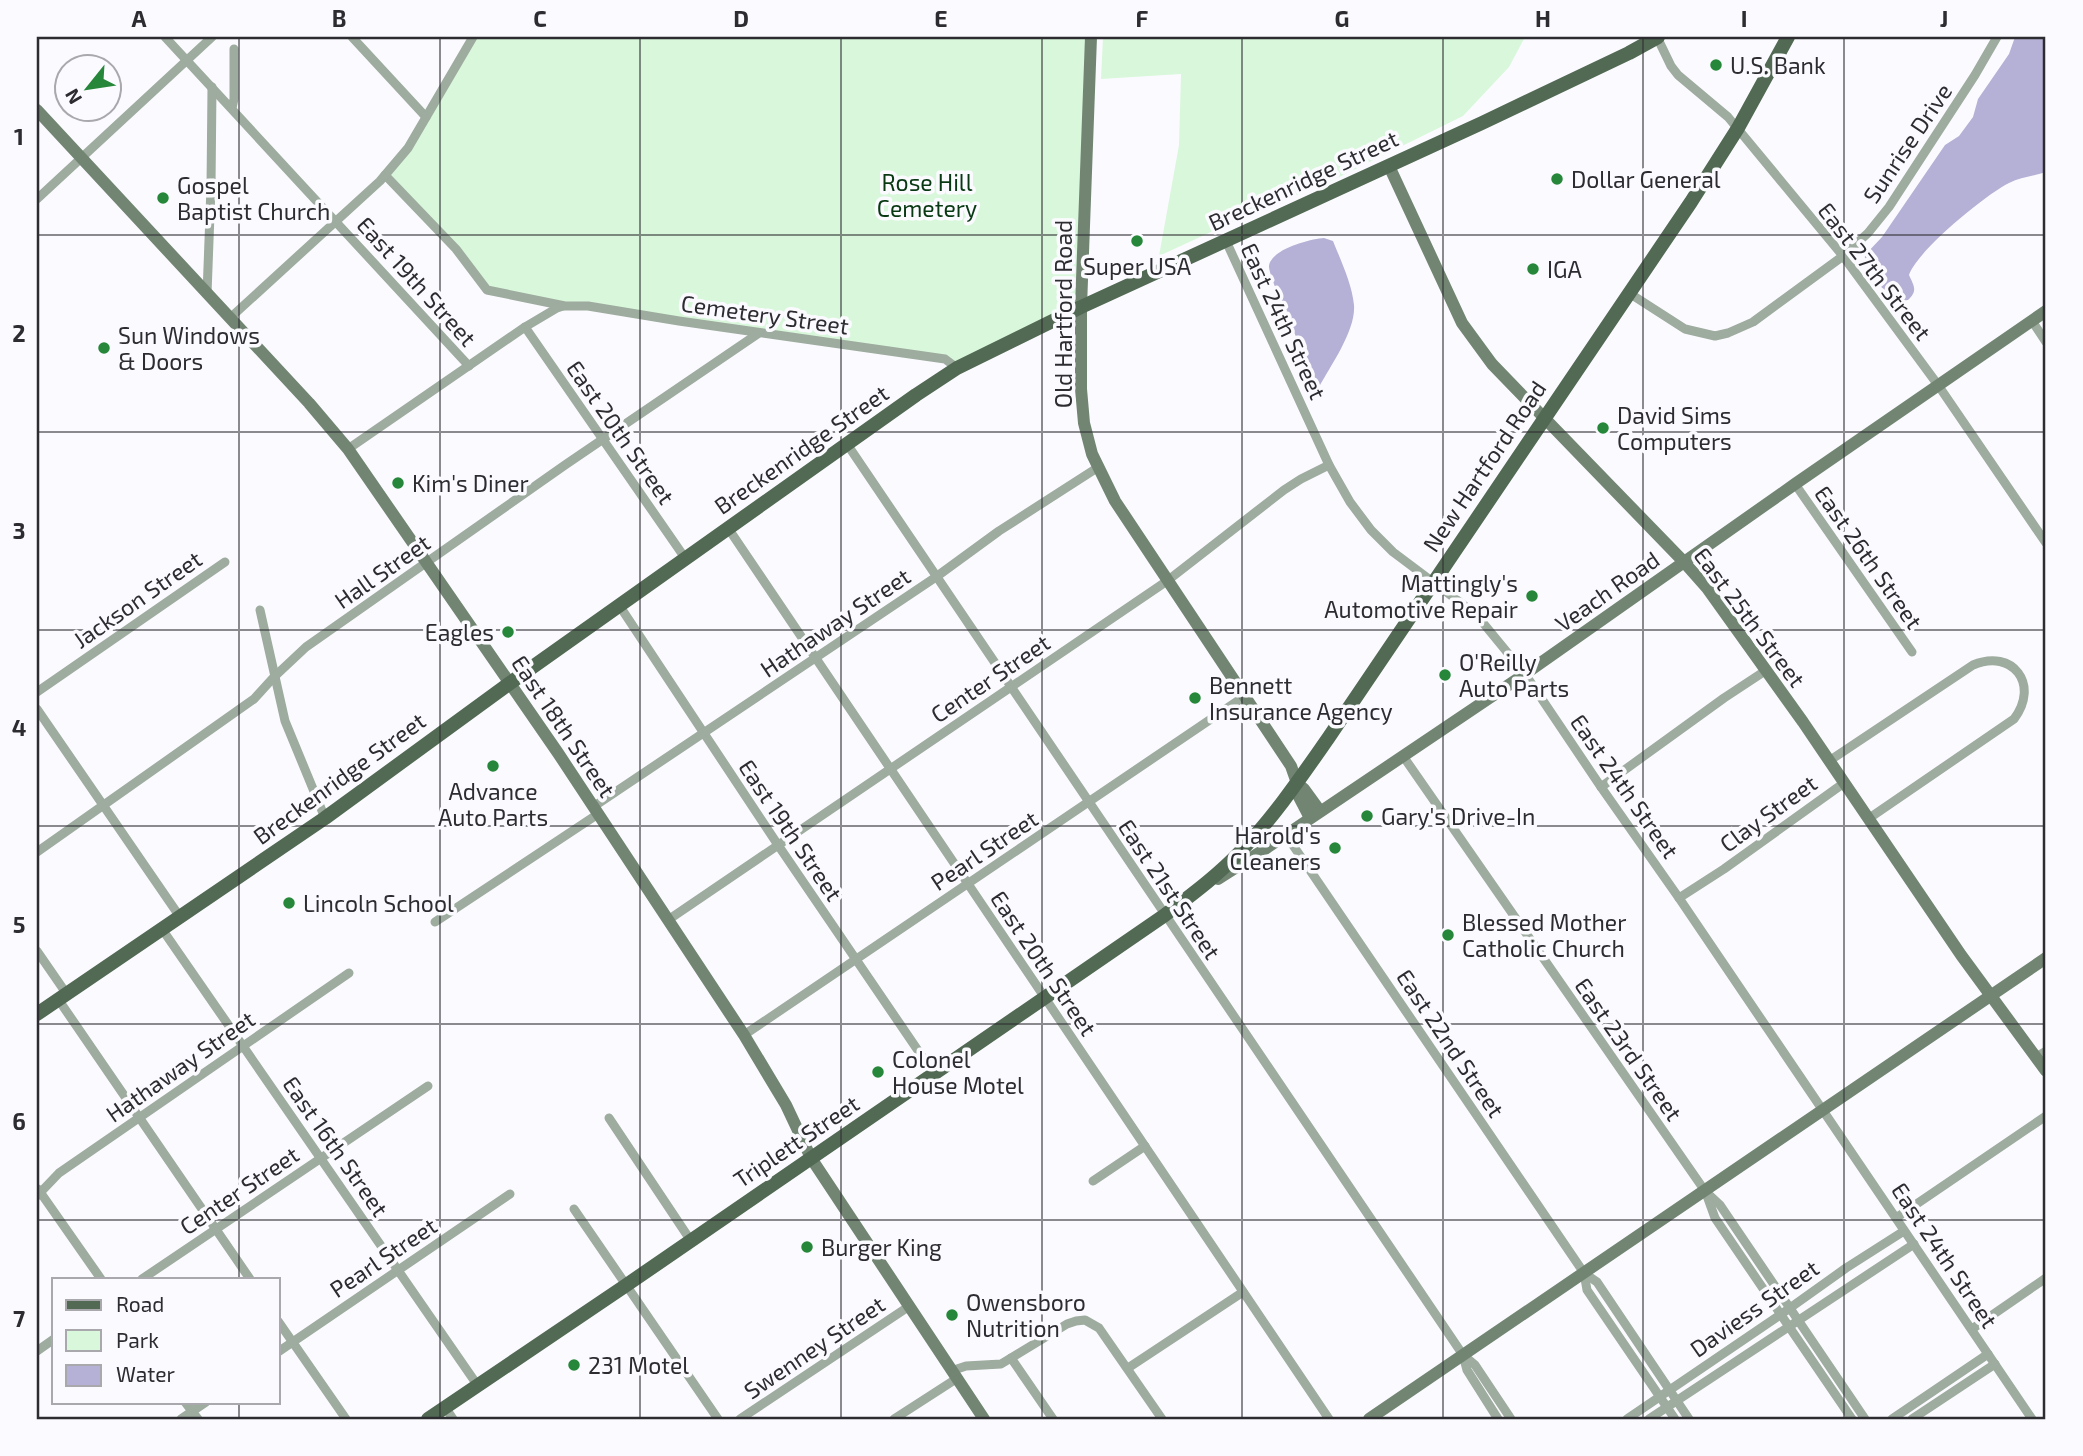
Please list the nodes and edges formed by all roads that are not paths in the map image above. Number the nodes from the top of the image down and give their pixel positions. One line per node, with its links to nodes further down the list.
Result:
1 (165, 37): 10 (street, East 19th Street)
2 (212, 37): 10 (street)
3 (352, 37): 14 (street)
4 (473, 37): 14 (street)
5 (1091, 37): 26 (street, Old Hartford Road)
6 (1658, 37): 15 (street, East 27th Street); 17 (main road, Breckenridge Street)
7 (1788, 37): 15 (main road, New Hartford Road)
8 (1997, 37): 22 (street, Sunrise Drive)
9 (234, 50): 12 (street)
10 (187, 61): 11 (street, East 19th Street); 16 (street)
11 (212, 87): 12 (street, East 19th Street); 24 (street)
12 (232, 108): 20 (street, East 19th Street)
13 (37, 110): 16 (street, East 18th Street)
14 (426, 117): 18 (street)
15 (1738, 128): 22 (street, East 27th Street); 23 (main road, New Hartford Road)
16 (81, 158): 19 (street); 24 (street, East 18th Street)
17 (1389, 166): 21 (main road, Breckenridge Street); 36 (street, East 25th Street)
18 (385, 175): 20 (street); 25 (street, Cemetery Street)
19 (37, 198)
20 (336, 221): 28 (street); 33 (street, East 19th Street)
21 (1226, 241): 26 (main road, Breckenridge Street); 40 (street, East 24th Street)
22 (1843, 256): 23 (street, Sunrise Drive); 35 (street, East 27th Street)
23 (1629, 293): 36 (main road, New Hartford Road)
24 (207, 294): 28 (street, East 18th Street)
25 (565, 306): 30 (street); 31 (street, Cemetery Street)
26 (1081, 307): 34 (main road, Breckenridge Street); 41 (street, Old Hartford Road)
27 (2046, 311): 29 (street, Veach Road)
28 (230, 318): 39 (street, East 18th Street)
29 (2032, 321): 32 (street); 35 (street, Veach Road)
30 (526, 327): 33 (street); 37 (street, East 20th Street)
31 (759, 333): 34 (street, Cemetery Street); 37 (street, Hall Street)
32 (2046, 342)
33 (469, 366): 39 (street)
34 (957, 368): 38 (main road, Breckenridge Street)
35 (1938, 386): 42 (street, Veach Road); 44 (street, East 27th Street)
36 (1545, 418): 48 (street, East 25th Street); 51 (main road, New Hartford Road)
37 (603, 439): 45 (street, East 20th Street); 47 (street, Hall Street)
38 (847, 444): 43 (main road, Breckenridge Street); 49 (street, East 21st Street)
39 (348, 449): 47 (street, East 18th Street)
40 (1329, 465): 50 (street, Center Street); 51 (street, East 24th Street)
41 (1097, 468): 49 (street, Hathaway Street); 50 (street, Old Hartford Road)
42 (1795, 484): 48 (street, Veach Road); 54 (street, East 26th Street)
43 (727, 528): 45 (main road, Breckenridge Street); 55 (street, East 20th Street)
44 (2046, 543)
45 (685, 558): 52 (main road, Breckenridge Street)
46 (225, 562): 61 (street, Jackson Street)
47 (428, 562): 58 (street, Hall Street); 59 (street, East 18th Street)
48 (1684, 562): 56 (street, East 25th Street); 57 (street, Veach Road)
49 (936, 577): 55 (street, Hathaway Street); 60 (street, East 21st Street)
50 (1167, 581): 60 (street, Center Street); 62 (street, Old Hartford Road)
51 (1433, 582): 57 (street, East 24th Street); 68 (main road, New Hartford Road)
52 (619, 605): 59 (main road, Breckenridge Street); 64 (street, East 19th Street)
53 (260, 610): 58 (street)
54 (1912, 652)
55 (816, 657): 64 (street, Hathaway Street); 67 (street, East 20th Street)
56 (1765, 671): 66 (street, East 25th Street); 70 (street)
57 (1525, 674): 65 (street, Veach Road); 70 (street, East 24th Street)
58 (274, 677): 72 (street, Hall Street); 75 (street)
59 (510, 683): 73 (street, East 18th Street); 75 (main road, Breckenridge Street)
60 (1011, 688): 67 (street, Center Street); 71 (street, East 21st Street)
61 (37, 692)
62 (1245, 696): 68 (street, Old Hartford Road); 71 (street, Pearl Street)
63 (37, 709): 72 (street)
64 (704, 734): 73 (street, Hathaway Street); 78 (street, East 19th Street)
65 (1403, 756): 74 (street, Veach Road); 110 (street, East 23rd Street)
66 (1829, 761): 69 (street, East 25th Street); 76 (street)
67 (890, 769): 78 (street, Center Street); 80 (street, East 20th Street)
68 (1297, 783): 74 (street, Old Hartford Road); 81 (main road, New Hartford Road)
69 (1844, 783): 76 (street, East 25th Street); 82 (street, Clay Street)
70 (1601, 787): 82 (street, East 24th Street)
71 (1089, 803): 80 (street, Pearl Street); 83 (street, East 21st Street)
72 (103, 806): 79 (street, Hall Street); 84 (street)
73 (595, 811): 85 (street, East 18th Street); 86 (street, Hathaway Street)
74 (1315, 814): 77 (street, Veach Road)
75 (325, 818): 84 (main road, Breckenridge Street)
76 (1868, 819): 93 (street, East 25th Street)
77 (1286, 835): 81 (street, Veach Road); 120 (street, East 22nd Street)
78 (778, 845): 85 (street, Center Street); 90 (street, East 19th Street)
79 (37, 852)
80 (968, 884): 90 (street, Pearl Street); 94 (street, East 20th Street)
81 (1188, 898): 83 (main road, Triplett Street)
82 (1679, 898): 102 (street, East 24th Street)
83 (1165, 915): 94 (main road, Triplett Street); 139 (street, East 21st Street)
84 (180, 917): 87 (main road, Breckenridge Street)
85 (668, 920): 96 (street, East 18th Street)
86 (435, 922)
87 (162, 929): 92 (main road, Breckenridge Street); 97 (street, East 16th Street)
88 (37, 951): 92 (street)
89 (2046, 958): 93 (street)
90 (856, 960): 96 (street, Pearl Street); 100 (street, East 19th Street)
91 (349, 973): 97 (street, Hathaway Street)
92 (62, 996): 95 (main road, Breckenridge Street); 104 (street)
93 (1991, 996): 98 (street, East 25th Street); 102 (street)
94 (1044, 998): 100 (main road, Triplett Street); 106 (street, East 20th Street)
95 (37, 1014)
96 (744, 1035): 108 (street, East 18th Street)
97 (244, 1045): 104 (street, Hathaway Street); 107 (street, East 16th Street)
98 (2041, 1054): 99 (street, East 25th Street)
99 (2046, 1071)
100 (934, 1074): 108 (main road, Triplett Street)
101 (428, 1086): 107 (street, Center Street)
102 (1824, 1111): 110 (street); 114 (street, East 24th Street)
103 (2046, 1116): 114 (street)
104 (139, 1118): 111 (street, Hathaway Street); 115 (street)
105 (609, 1118): 117 (street)
106 (1145, 1146): 109 (street); 126 (street, East 20th Street)
107 (321, 1158): 115 (street, Center Street); 119 (street, East 16th Street)
108 (811, 1158): 117 (main road, Triplett Street); 127 (street, East 18th Street)
109 (1093, 1181)
110 (1705, 1191): 120 (street); 128 (street, East 23rd Street); 129 (street, East 23rd Street)
111 (38, 1192): 121 (street)
112 (510, 1194): 119 (street, Pearl Street)
113 (574, 1209): 125 (street)
114 (1896, 1218): 116 (street, East 24th Street)
115 (216, 1230): 122 (street, Center Street); 123 (street)
116 (1904, 1231): 118 (street, East 24th Street); 128 (street, Daviess Street)
117 (691, 1241): 125 (main road, Triplett Street)
118 (1914, 1244): 130 (street); 133 (street, East 24th Street)
119 (398, 1270): 135 (street, Pearl Street); 144 (street, East 16th Street)
120 (1584, 1273): 139 (street); 145 (street, East 22nd Street); 146 (street, East 22nd Street)
121 (100, 1278)
122 (144, 1278)
123 (249, 1278)
124 (2046, 1278): 133 (street)
125 (625, 1286): 144 (main road, Triplett Street); 154 (street)
126 (1243, 1292): 142 (street); 160 (street, East 20th Street)
127 (908, 1307): 143 (street, East 18th Street); 155 (street, Swenney Street)
128 (1790, 1308): 129 (street, Daviess Street); 130 (street, East 23rd Street)
129 (1780, 1315): 132 (street, East 23rd Street); 145 (street, Daviess Street)
130 (1798, 1320): 132 (street); 169 (street, East 23rd Street)
131 (280, 1324): 135 (street)
132 (1788, 1327): 147 (street); 168 (street, East 23rd Street)
133 (1972, 1329): 138 (street, East 24th Street)
134 (52, 1340): 136 (street)
135 (293, 1342): 137 (street, Pearl Street); 152 (street)
136 (37, 1350)
137 (280, 1351)
138 (1989, 1354): 141 (street, East 24th Street); 170 (street)
139 (1463, 1355): 161 (street); 162 (street, East 21st Street); 163 (street, East 21st Street)
140 (1011, 1358): 142 (street); 143 (street); 158 (street)
141 (1995, 1364): 171 (street); 172 (street, East 24th Street)
142 (1128, 1368): 159 (street)
143 (954, 1375): 156 (street); 157 (street, East 18th Street)
144 (478, 1386): 149 (main road, Triplett Street)
145 (1670, 1391): 146 (street, Daviess Street); 147 (street, East 22nd Street)
146 (1660, 1398): 148 (street, East 22nd Street); 164 (street, Daviess Street)
147 (1676, 1401): 148 (street); 167 (street, East 22nd Street)
148 (1667, 1408): 165 (street); 166 (street, East 22nd Street)
149 (449, 1413): 153 (main road, Triplett Street)
150 (195, 1415): 151 (street)
151 (181, 1419)
152 (346, 1419)
153 (428, 1419)
154 (718, 1419)
155 (740, 1419)
156 (894, 1419)
157 (984, 1419)
158 (1053, 1419)
159 (1162, 1419)
160 (1329, 1419)
161 (1369, 1419)
162 (1498, 1419)
163 (1511, 1419)
164 (1627, 1419)
165 (1649, 1419)
166 (1675, 1419)
167 (1689, 1419)
168 (1852, 1419)
169 (1865, 1419)
170 (1892, 1419)
171 (1912, 1419)
172 (2032, 1419)

